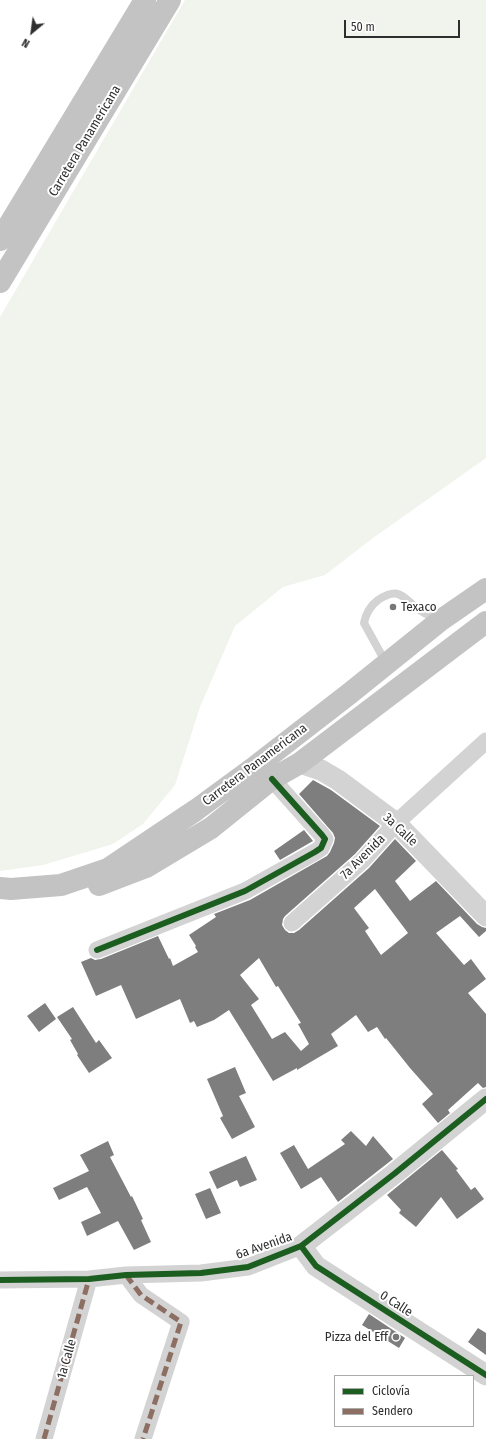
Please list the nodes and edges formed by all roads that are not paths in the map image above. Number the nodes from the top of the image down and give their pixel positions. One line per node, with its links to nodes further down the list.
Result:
1 (170, 0): 4 (highway, Carretera Panamericana)
2 (140, 2): 3 (highway, Carretera Panamericana)
3 (0, 240)
4 (0, 282)
5 (486, 589): 6 (highway, Carretera Panamericana)
6 (441, 620): 8 (highway, Carretera Panamericana); 8 (lane)
7 (486, 622): 10 (highway, Carretera Panamericana)
8 (387, 664): 13 (highway, Carretera Panamericana)
9 (486, 741): 12 (street, 7a Avenida)
10 (300, 763): 11 (highway, Carretera Panamericana); 12 (street, 3a Calle)
11 (272, 779): 14 (highway, Carretera Panamericana); 17 (street)
12 (396, 823): 15 (street, 3a Calle); 16 (street, 7a Avenida)
13 (0, 888)
14 (0, 897)
15 (486, 916)
16 (292, 923)
17 (97, 950)
18 (486, 1099): 19 (street, 6a Avenida)
19 (301, 1246): 20 (street, 6a Avenida); 23 (street, 0 Calle)
20 (126, 1274): 21 (street, 6a Avenida); 25 (street)
21 (89, 1279): 22 (street, 6a Avenida); 24 (street, 1a Calle)
22 (0, 1280)
23 (486, 1375)
24 (44, 1439)
25 (143, 1439)

